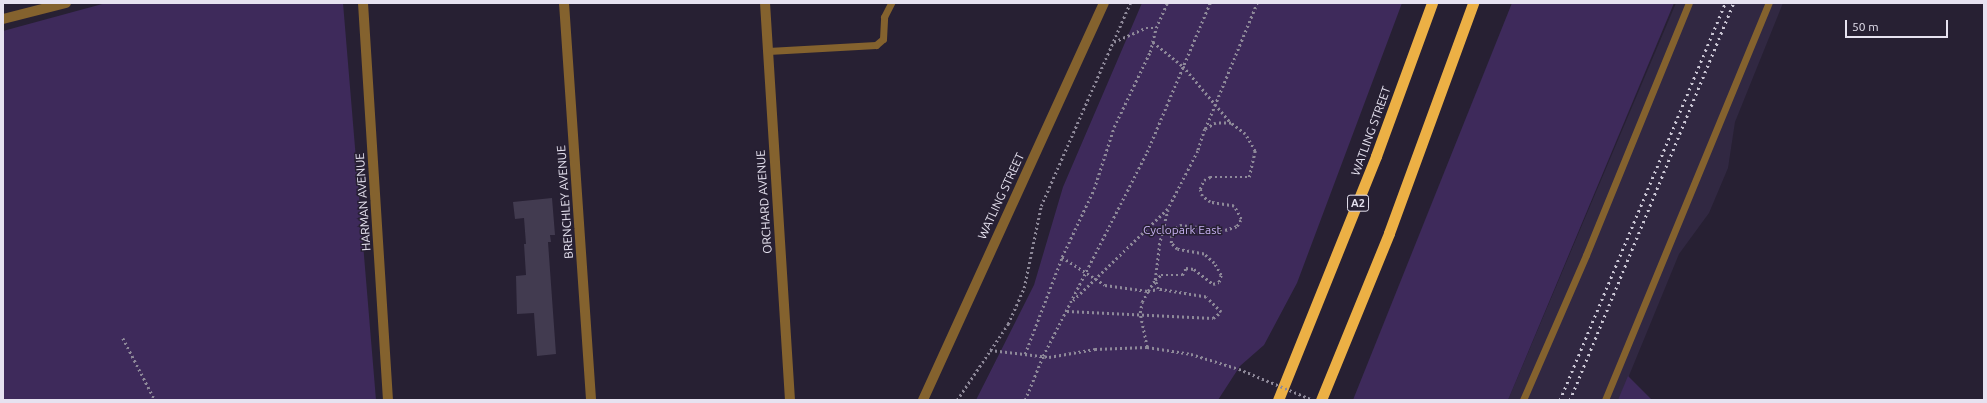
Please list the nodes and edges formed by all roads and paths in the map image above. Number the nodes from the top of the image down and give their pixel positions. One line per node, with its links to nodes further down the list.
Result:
1 (66, 3): 15 (street)
2 (363, 3): 40 (street, HARMAN AVENUE)
3 (564, 3): 41 (street, BRENCHLEY AVENUE)
4 (765, 3): 19 (street, ORCHARD AVENUE)
5 (891, 3): 19 (lane)
6 (1104, 3): 43 (street, WATLING STREET)
7 (1130, 3): 17 (path)
8 (1167, 3): 16 (path)
9 (1210, 3): 20 (path)
10 (1257, 3): 21 (path)
11 (1432, 3): 46 (highway, WATLING STREET / A2)
12 (1473, 3): 48 (highway)
13 (1689, 3): 49 (lane)
14 (1769, 3): 50 (lane)
15 (3, 19)
16 (1156, 28): 17 (path); 18 (path)
17 (1114, 42): 36 (path)
18 (1152, 42): 20 (path); 25 (path)
19 (768, 51): 42 (street, ORCHARD AVENUE)
20 (1183, 66): 21 (path); 26 (path)
21 (1216, 105): 22 (path); 23 (path)
22 (1231, 123): 23 (path); 28 (path)
23 (1204, 129): 24 (path)
24 (1168, 209): 27 (path); 28 (path)
25 (1062, 257): 26 (path); 37 (path)
26 (1086, 273): 27 (path); 31 (path)
27 (1096, 279): 30 (path); 31 (path)
28 (1155, 280): 29 (path); 30 (path)
29 (1158, 289): 30 (path); 33 (path)
30 (1148, 291): 33 (path)
31 (1071, 303): 32 (path)
32 (1067, 311): 33 (path); 38 (path)
33 (1140, 313): 35 (path)
34 (123, 338): 39 (path)
35 (1147, 347): 38 (path); 47 (path, bridge)
36 (990, 350): 37 (path); 44 (path)
37 (1025, 354): 38 (path)
38 (1043, 356): 45 (path)
39 (155, 400)
40 (388, 400)
41 (591, 400)
42 (790, 400)
43 (924, 400)
44 (957, 400)
45 (1025, 400)
46 (1278, 400)
47 (1313, 400)
48 (1321, 400)
49 (1523, 400)
50 (1605, 400)

